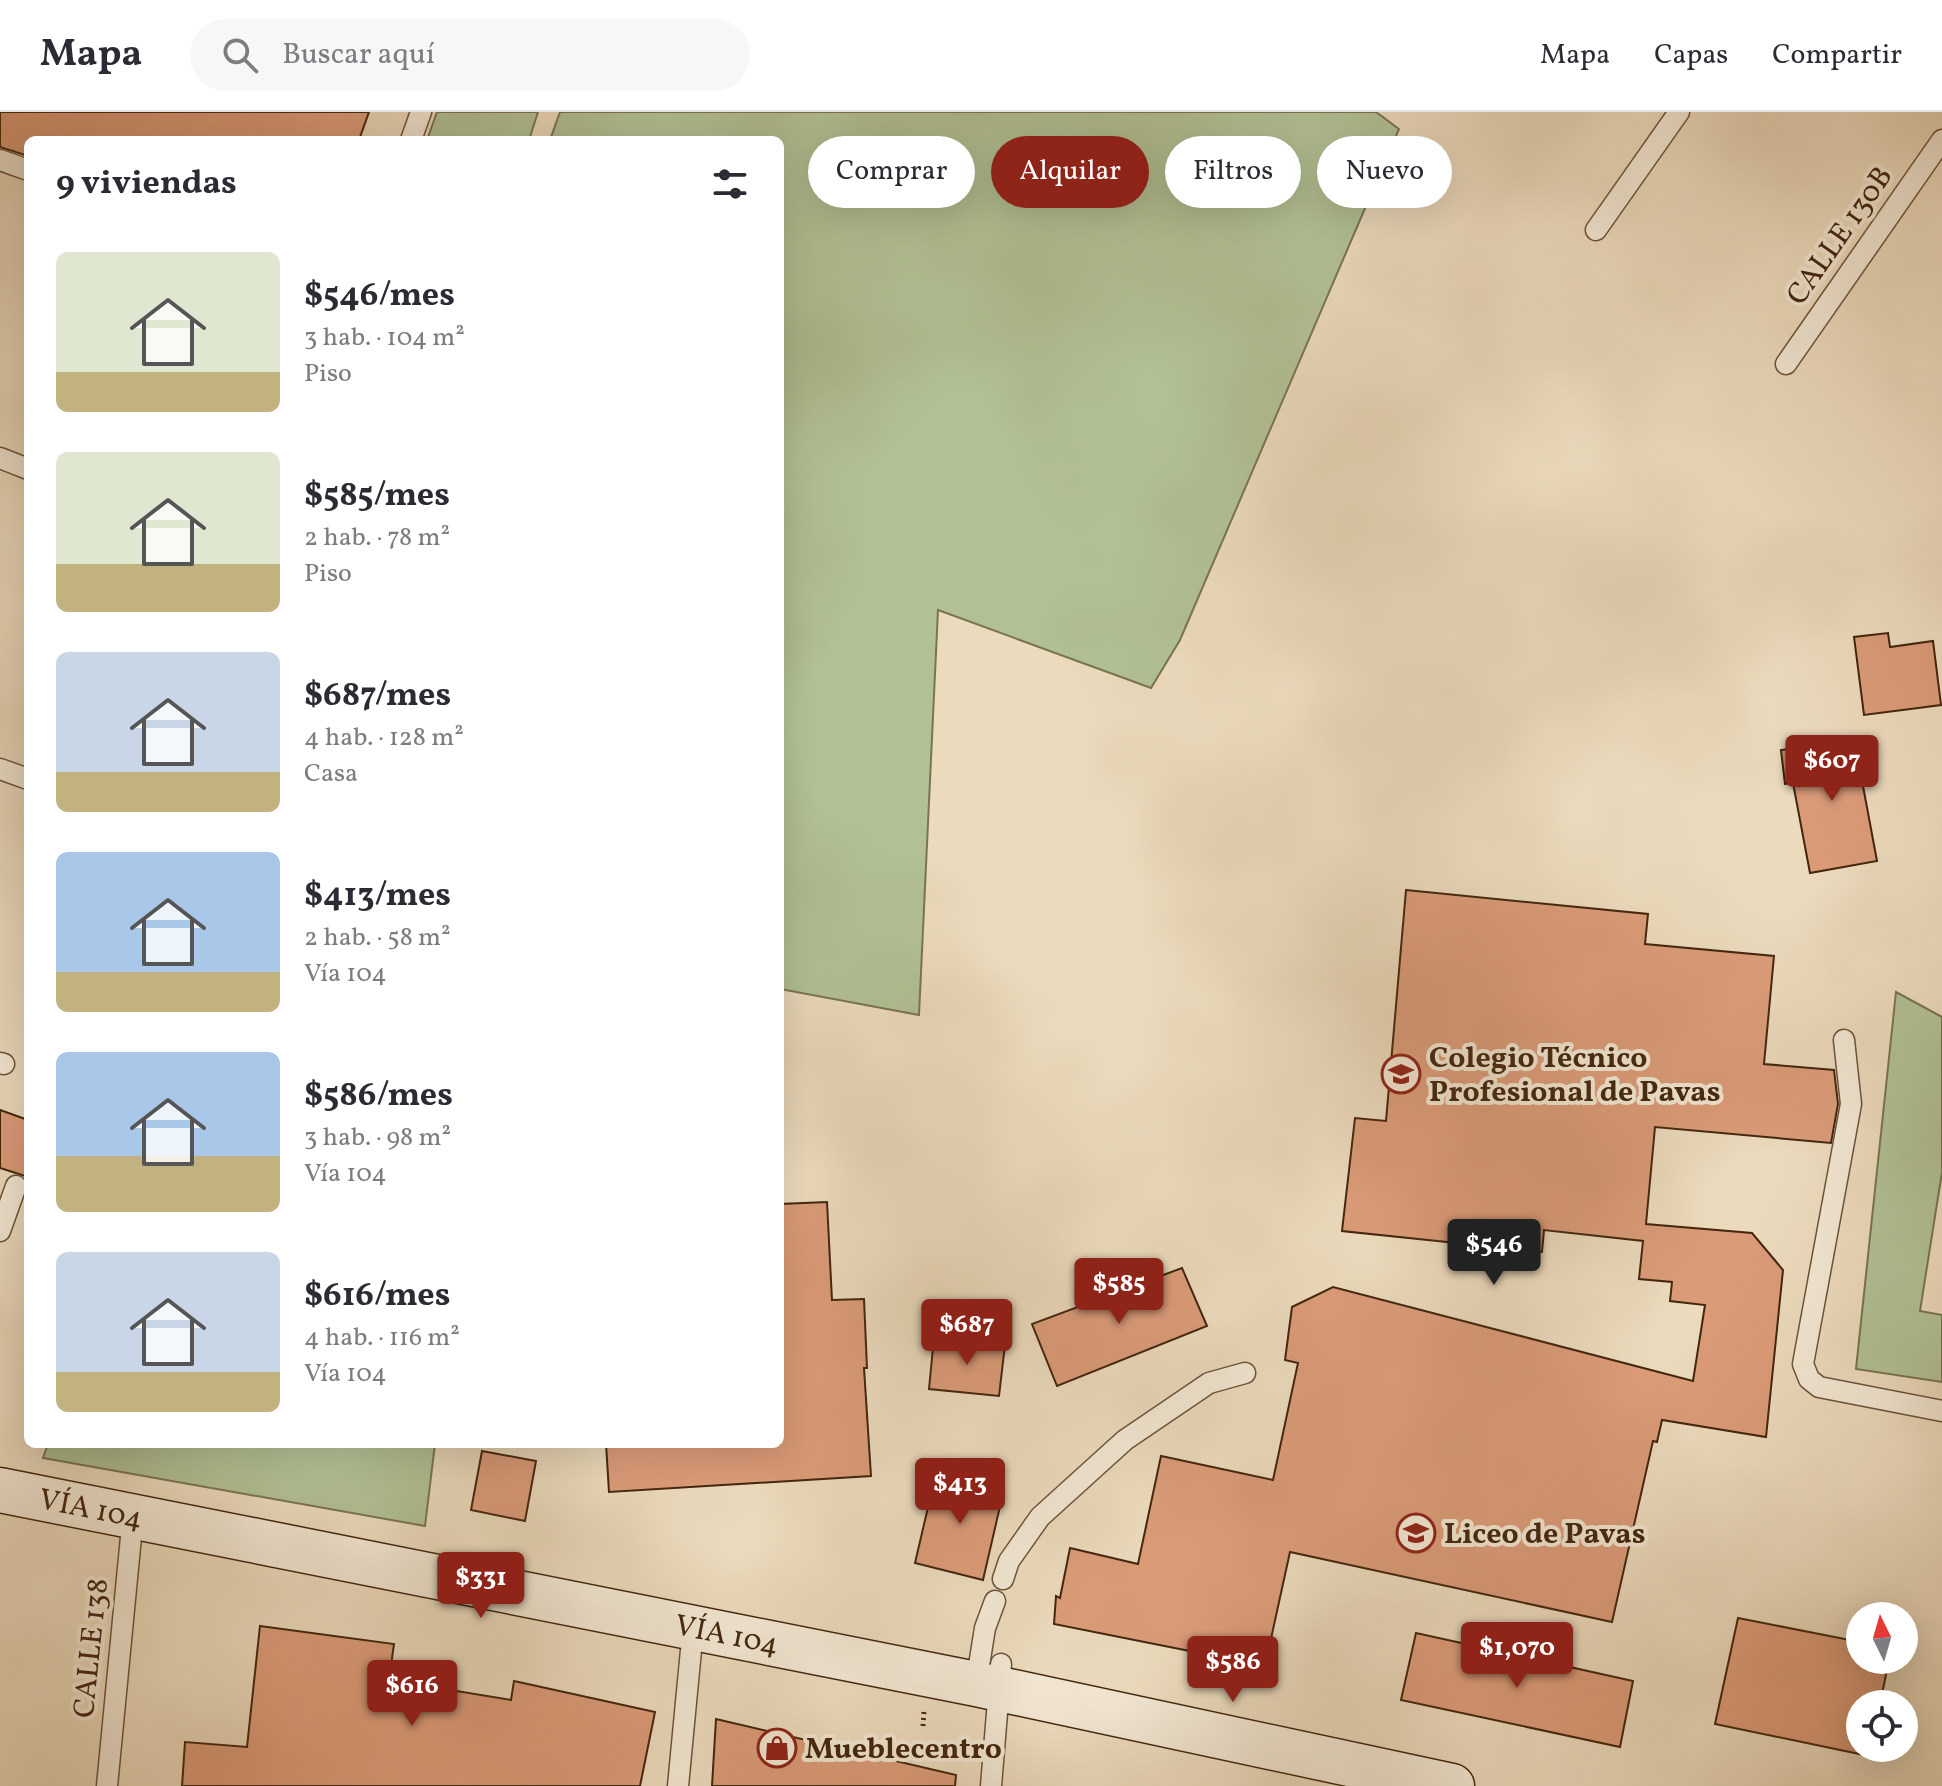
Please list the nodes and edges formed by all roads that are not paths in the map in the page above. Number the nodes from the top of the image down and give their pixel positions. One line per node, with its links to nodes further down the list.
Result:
1 (421, 112): 3 (lane)
2 (1679, 112): 7 (lane)
3 (412, 136)
4 (1942, 140): 8 (lane, CALLE 130B)
5 (0, 160): 6 (lane)
6 (24, 169)
7 (1596, 230)
8 (1786, 364)
9 (0, 458): 10 (lane)
10 (24, 467)
11 (0, 769): 12 (lane)
12 (24, 778)
13 (1844, 1040): 17 (lane)
14 (16, 1186): 15 (lane)
15 (0, 1231)
16 (1245, 1373): 20 (lane)
17 (1942, 1411)
18 (0, 1490): 19 (main road, VÍA 104)
19 (133, 1516): 23 (main road, VÍA 104); 25 (lane, CALLE 138)
20 (1003, 1579)
21 (995, 1601): 23 (lane)
22 (691, 1650): 26 (lane)
23 (992, 1679): 24 (main road, VÍA 104); 27 (lane)
24 (1350, 1775): 28 (main road, VÍA 104)
25 (107, 1786)
26 (678, 1786)
27 (991, 1786)
28 (1452, 1786)

